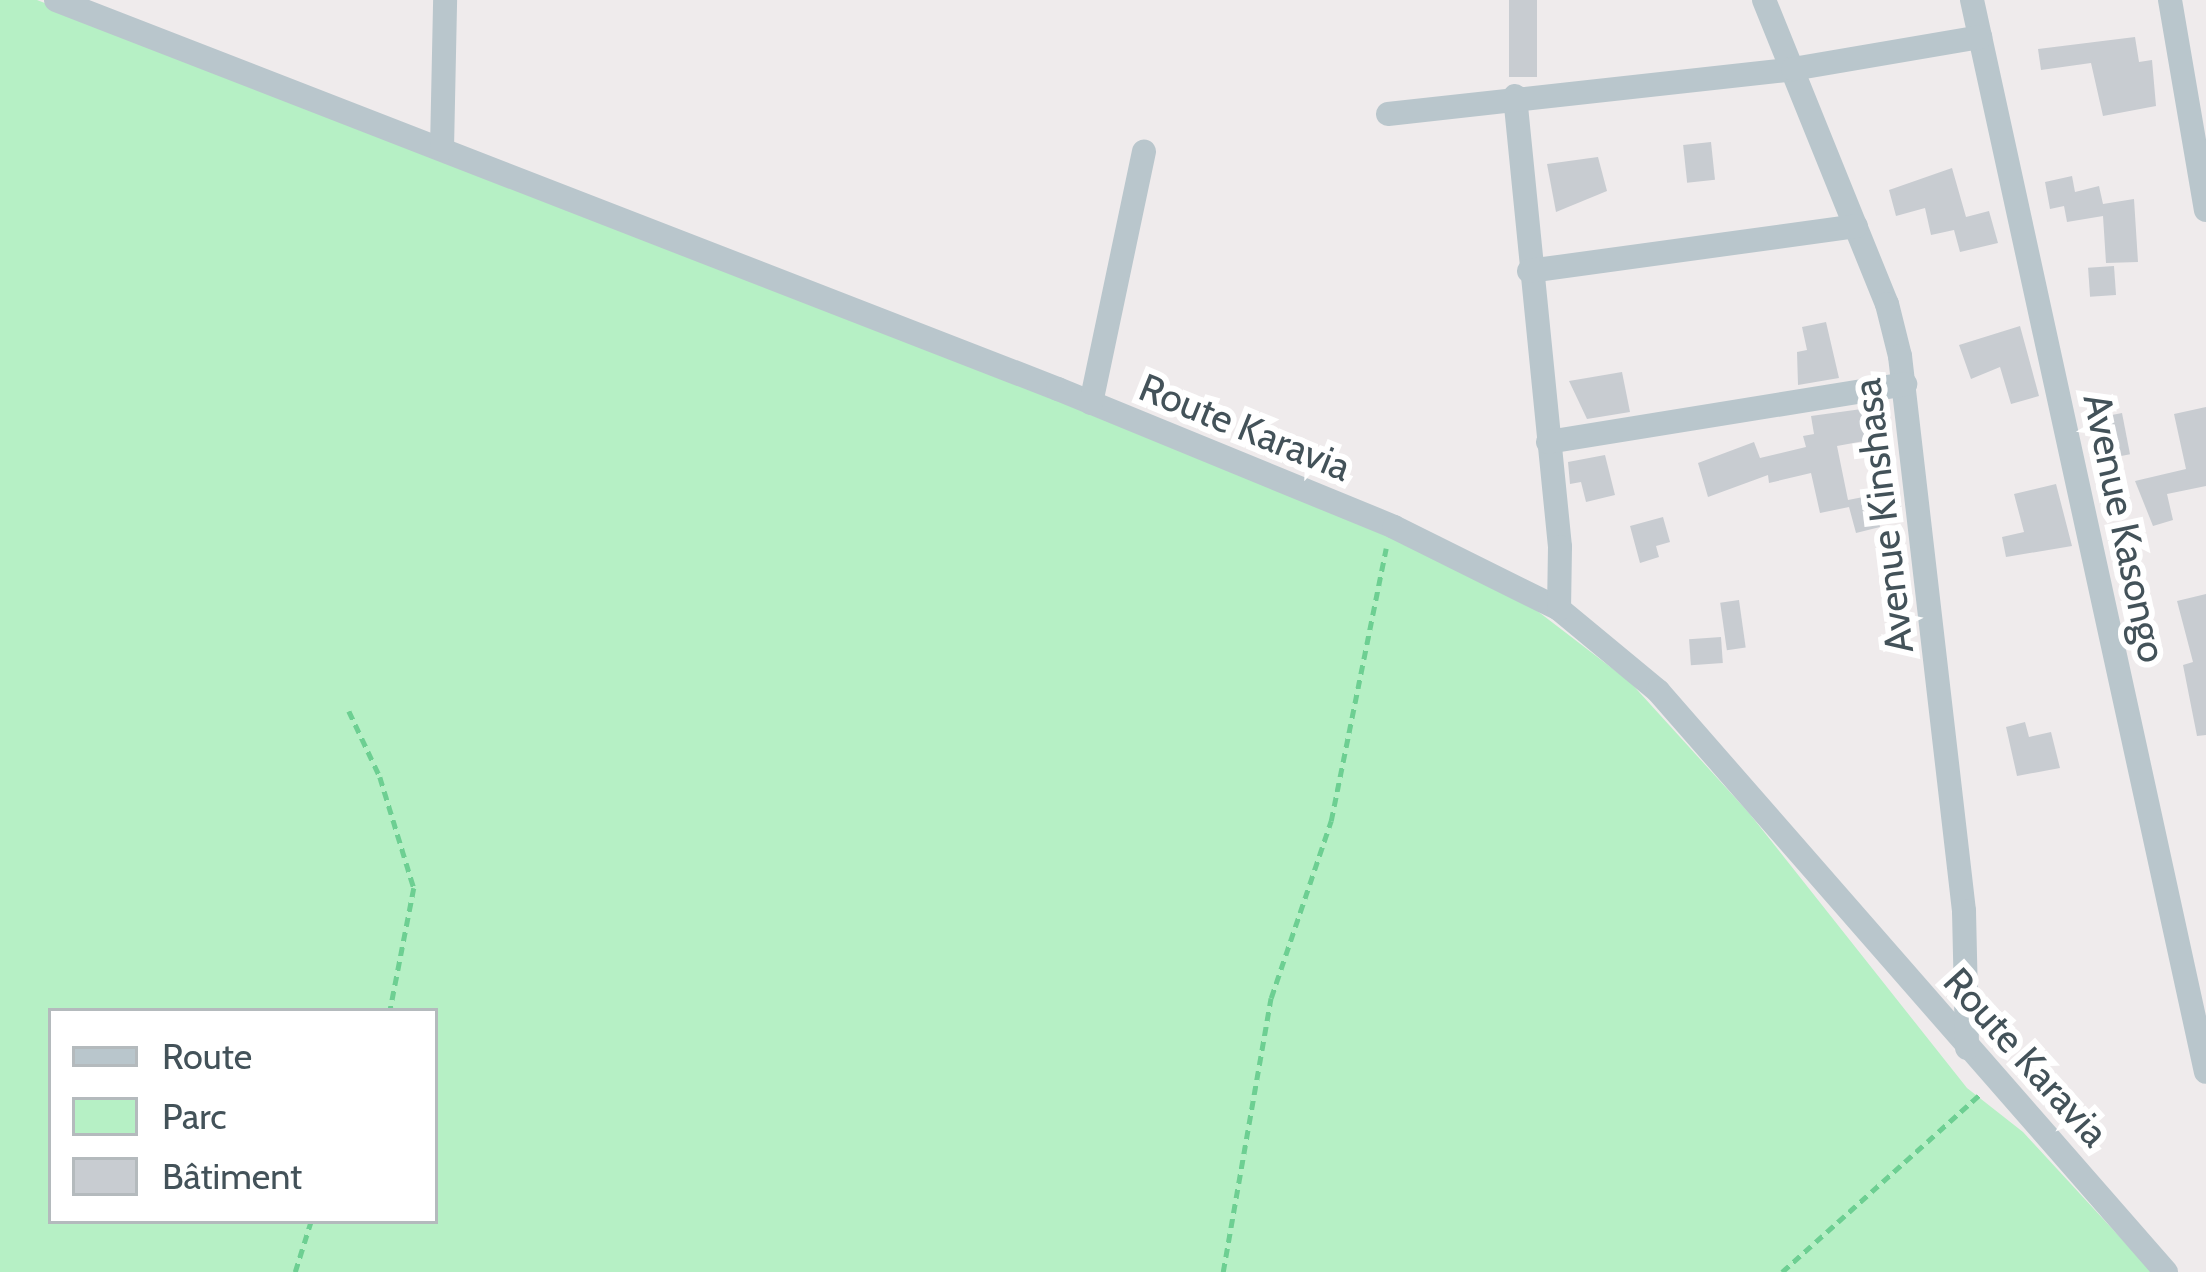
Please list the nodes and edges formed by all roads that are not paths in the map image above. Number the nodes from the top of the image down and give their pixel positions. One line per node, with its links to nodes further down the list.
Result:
1 (445, 0): 10 (street)
2 (1764, 0): 7 (street, Avenue Kinshasa)
3 (1972, 0): 6 (street, Avenue Kasongo)
4 (2170, 0): 12 (street)
5 (69, 2): 10 (street, Route Karavia)
6 (1980, 37): 7 (street); 20 (street, Avenue Kasongo)
7 (1793, 69): 8 (street); 13 (street, Avenue Kinshasa)
8 (1515, 96): 9 (street); 14 (street)
9 (1388, 114)
10 (442, 149): 16 (street, Route Karavia)
11 (1144, 152): 16 (street)
12 (2206, 210)
13 (1856, 226): 14 (street); 15 (street, Avenue Kinshasa)
14 (1529, 271): 17 (street)
15 (1905, 384): 17 (street); 19 (street, Avenue Kinshasa)
16 (1091, 403): 18 (street, Route Karavia)
17 (1548, 442): 18 (street)
18 (1559, 608): 19 (street, Route Karavia)
19 (1967, 1048): 21 (street, Route Karavia)
20 (2206, 1072)
21 (2166, 1272)

